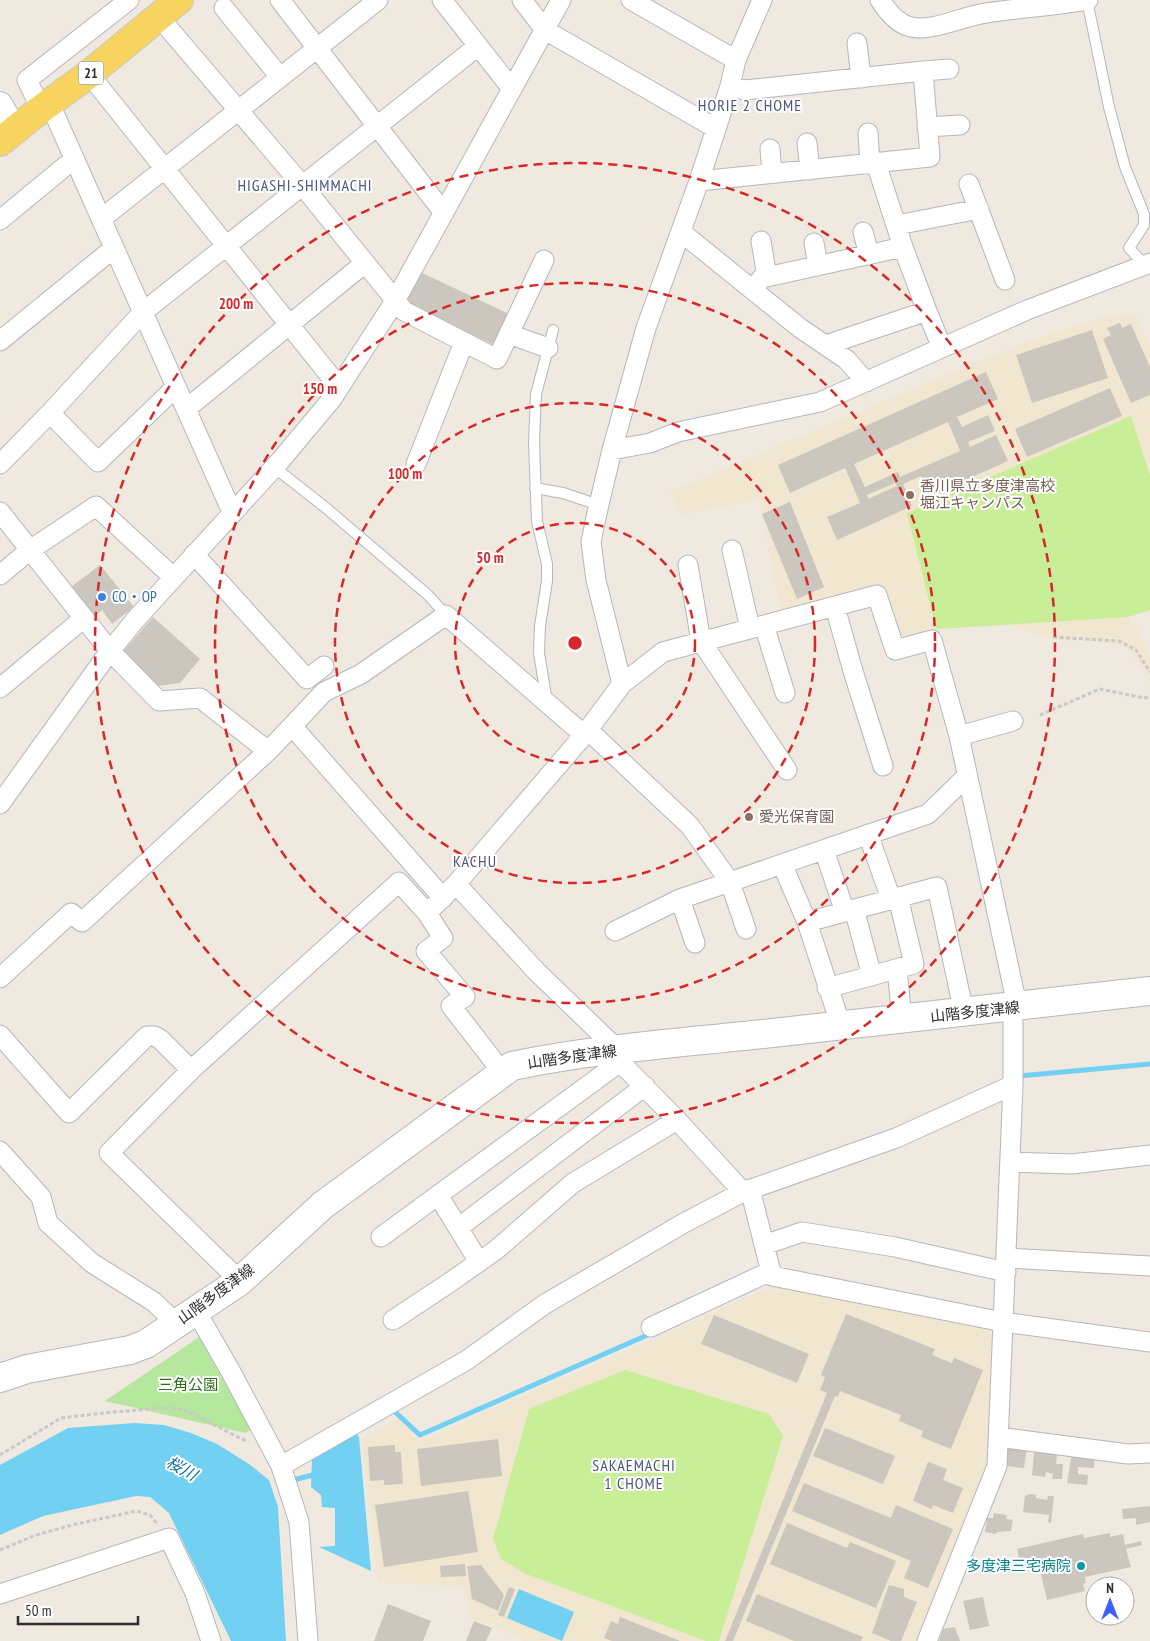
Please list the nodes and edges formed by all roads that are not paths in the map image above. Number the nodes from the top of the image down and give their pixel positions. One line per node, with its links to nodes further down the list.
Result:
1 (129, 0): 26 (street)
2 (280, 0): 16 (street)
3 (378, 0): 16 (street)
4 (442, 0): 15 (street)
5 (522, 0): 13 (street)
6 (561, 0): 13 (street)
7 (631, 0): 17 (street)
8 (762, 0): 17 (street)
9 (880, 0): 10 (street)
10 (1088, 0): 60 (lane)
11 (169, 8): 20 (main road, 21); 27 (street)
12 (224, 8): 21 (street)
13 (545, 30): 24 (street); 31 (street)
14 (857, 43): 22 (street)
15 (478, 46): 24 (street); 29 (street)
16 (318, 48): 21 (street); 29 (street)
17 (736, 60): 23 (street)
18 (949, 69): 19 (street)
19 (923, 71): 22 (street); 30 (street)
20 (89, 74): 26 (main road, 21); 38 (street)
21 (280, 77): 27 (street)
22 (861, 78): 23 (street)
23 (730, 86): 31 (street)
24 (512, 89): 45 (street)
25 (0, 104): 33 (street)
26 (45, 105): 33 (main road, 21); 36 (street)
27 (239, 110): 38 (street); 43 (street)
28 (960, 125): 30 (street)
29 (377, 126): 43 (street); 45 (street)
30 (927, 127): 37 (street)
31 (715, 128): 41 (street)
32 (868, 133): 37 (street)
33 (7, 136)
34 (807, 143): 39 (street)
35 (770, 149): 40 (street)
36 (74, 159): 46 (street); 47 (street)
37 (873, 163): 39 (street); 48 (street)
38 (164, 168): 46 (street); 53 (street)
39 (810, 170): 40 (street)
40 (772, 174): 41 (street)
41 (699, 181): 49 (street)
42 (969, 184): 44 (street)
43 (302, 185): 53 (street); 58 (street)
44 (979, 209): 48 (street); 61 (street)
45 (444, 213): 63 (street)
46 (101, 219): 55 (street)
47 (0, 220)
48 (897, 225): 54 (street)
49 (681, 232): 62 (street); 78 (street)
50 (863, 232): 56 (street)
51 (761, 241): 62 (street)
52 (814, 243): 59 (street)
53 (226, 246): 65 (street); 66 (street)
54 (903, 247): 56 (street); 64 (street)
55 (114, 248): 65 (street); 69 (street)
56 (869, 254): 59 (street)
57 (544, 260): 67 (street)
58 (365, 263): 63 (street); 66 (street)
59 (818, 266): 62 (street)
60 (1148, 266): 72 (street)
61 (1005, 280)
62 (760, 283): 71 (street)
63 (395, 301): 70 (street); 75 (street)
64 (927, 311): 71 (street); 72 (street)
65 (143, 312): 74 (street); 77 (street)
66 (289, 324): 75 (street); 76 (street)
67 (509, 334): 68 (street); 70 (street)
68 (550, 339): 82 (lane)
69 (0, 341)
70 (464, 342): 80 (street)
71 (826, 345): 73 (street)
72 (942, 348): 73 (street)
73 (866, 382): 78 (street)
74 (176, 387): 76 (street); 77 (street)
75 (339, 387): 81 (street)
76 (186, 408): 85 (street)
77 (50, 413): 79 (street)
78 (612, 450): 83 (street)
79 (0, 464)
80 (416, 464)
81 (274, 466): 85 (street); 93 (lane)
82 (536, 488): 83 (lane); 102 (lane)
83 (599, 505): 99 (street)
84 (0, 512): 86 (street)
85 (232, 512): 88 (street)
86 (30, 550): 90 (street); 91 (street); 94 (street)
87 (732, 550): 95 (street)
88 (194, 554): 91 (street); 98 (street)
89 (688, 566): 96 (street)
90 (0, 575)
91 (173, 577): 97 (street)
92 (835, 607): 95 (street); 106 (street); 108 (street)
93 (446, 616): 102 (street); 104 (street)
94 (84, 618): 97 (street); 100 (street)
95 (757, 626): 96 (street); 101 (street)
96 (701, 641): 99 (street); 109 (street)
97 (110, 651): 107 (street); 111 (street)
98 (324, 666)
99 (622, 684): 105 (street)
100 (0, 688)
101 (785, 693)
102 (547, 704): 105 (street)
103 (1014, 721): 106 (street)
104 (292, 726): 107 (street); 116 (street)
105 (586, 732): 115 (street); 116 (street)
106 (959, 736): 110 (street)
107 (268, 751): 127 (street)
108 (882, 766)
109 (787, 770)
110 (967, 776): 112 (street); 130 (street)
111 (2, 796)
112 (868, 834): 113 (street); 117 (street)
113 (824, 850): 114 (street); 119 (street)
114 (782, 864): 115 (street); 121 (street)
115 (730, 882): 118 (street); 122 (street)
116 (449, 891): 120 (street); 135 (street)
117 (894, 898): 119 (street); 125 (street); 131 (street)
118 (680, 899): 123 (street); 124 (street)
119 (850, 910): 121 (street); 126 (street)
120 (427, 913): 136 (street); 137 (street)
121 (807, 922): 128 (street)
122 (746, 929)
123 (615, 931)
124 (695, 943)
125 (897, 969): 126 (street); 132 (street)
126 (872, 976): 128 (street)
127 (0, 978)
128 (827, 988): 133 (street)
129 (1150, 991): 130 (main road, 山階多度津線)
130 (1013, 1008): 131 (main road, 山階多度津線); 138 (street)
131 (964, 1013): 132 (main road, 山階多度津線)
132 (902, 1020): 133 (main road, 山階多度津線)
133 (841, 1026): 135 (main road, 山階多度津線)
134 (0, 1035): 136 (street)
135 (619, 1056): 137 (main road, 山階多度津線); 139 (street); 145 (street)
136 (191, 1070): 153 (street)
137 (503, 1073): 153 (main road, 山階多度津線)
138 (1014, 1085): 143 (street); 144 (street)
139 (645, 1086): 140 (street); 146 (street)
140 (678, 1120): 144 (street); 149 (street)
141 (0, 1151): 154 (street)
142 (1150, 1155): 143 (street)
143 (1010, 1162): 150 (street)
144 (746, 1191): 148 (street); 162 (street)
145 (438, 1195): 146 (street); 147 (street)
146 (458, 1228): 149 (street)
147 (381, 1236)
148 (764, 1245): 150 (street); 152 (street)
149 (479, 1262): 155 (street)
150 (1006, 1265): 151 (street); 156 (street)
151 (1150, 1266)
152 (771, 1271): 156 (street); 157 (street)
153 (240, 1281): 154 (main road, 山階多度津線)
154 (186, 1317): 159 (main road, 山階多度津線); 162 (street)
155 (393, 1320)
156 (1003, 1322): 158 (street); 160 (street)
157 (651, 1327)
158 (1150, 1342)
159 (0, 1378)
160 (998, 1437): 161 (street); 166 (street)
161 (1150, 1453)
162 (277, 1460): 165 (street)
163 (0, 1594): 164 (street)
164 (211, 1641)
165 (308, 1641)
166 (927, 1641)

